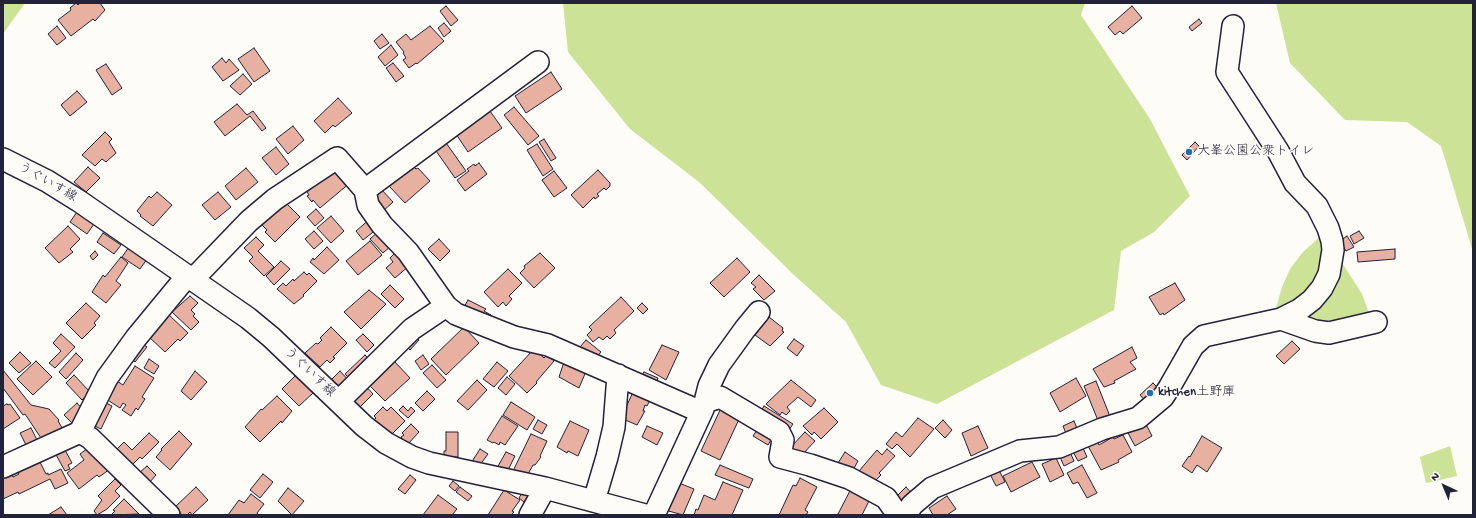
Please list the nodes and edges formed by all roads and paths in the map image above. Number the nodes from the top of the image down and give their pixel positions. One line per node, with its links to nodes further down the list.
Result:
1 (1233, 26): 8 (street)
2 (538, 62): 4 (street)
3 (4, 163): 5 (street, うぐいす線)
4 (365, 190): 5 (street); 6 (street)
5 (190, 278): 11 (street, うぐいす線); 13 (street)
6 (446, 306): 10 (street); 11 (street)
7 (760, 312): 12 (street)
8 (1281, 319): 9 (street); 22 (street)
9 (1376, 322)
10 (618, 375): 12 (street); 16 (street)
11 (338, 401): 15 (street, うぐいす線)
12 (704, 405): 20 (street); 21 (street)
13 (80, 432): 14 (street); 17 (street)
14 (3, 467)
15 (545, 488): 16 (street, うぐいす線); 18 (street)
16 (594, 501): 19 (street, うぐいす線)
17 (169, 515)
18 (530, 515)
19 (645, 515)
20 (654, 515)
21 (898, 515)
22 (906, 515)

